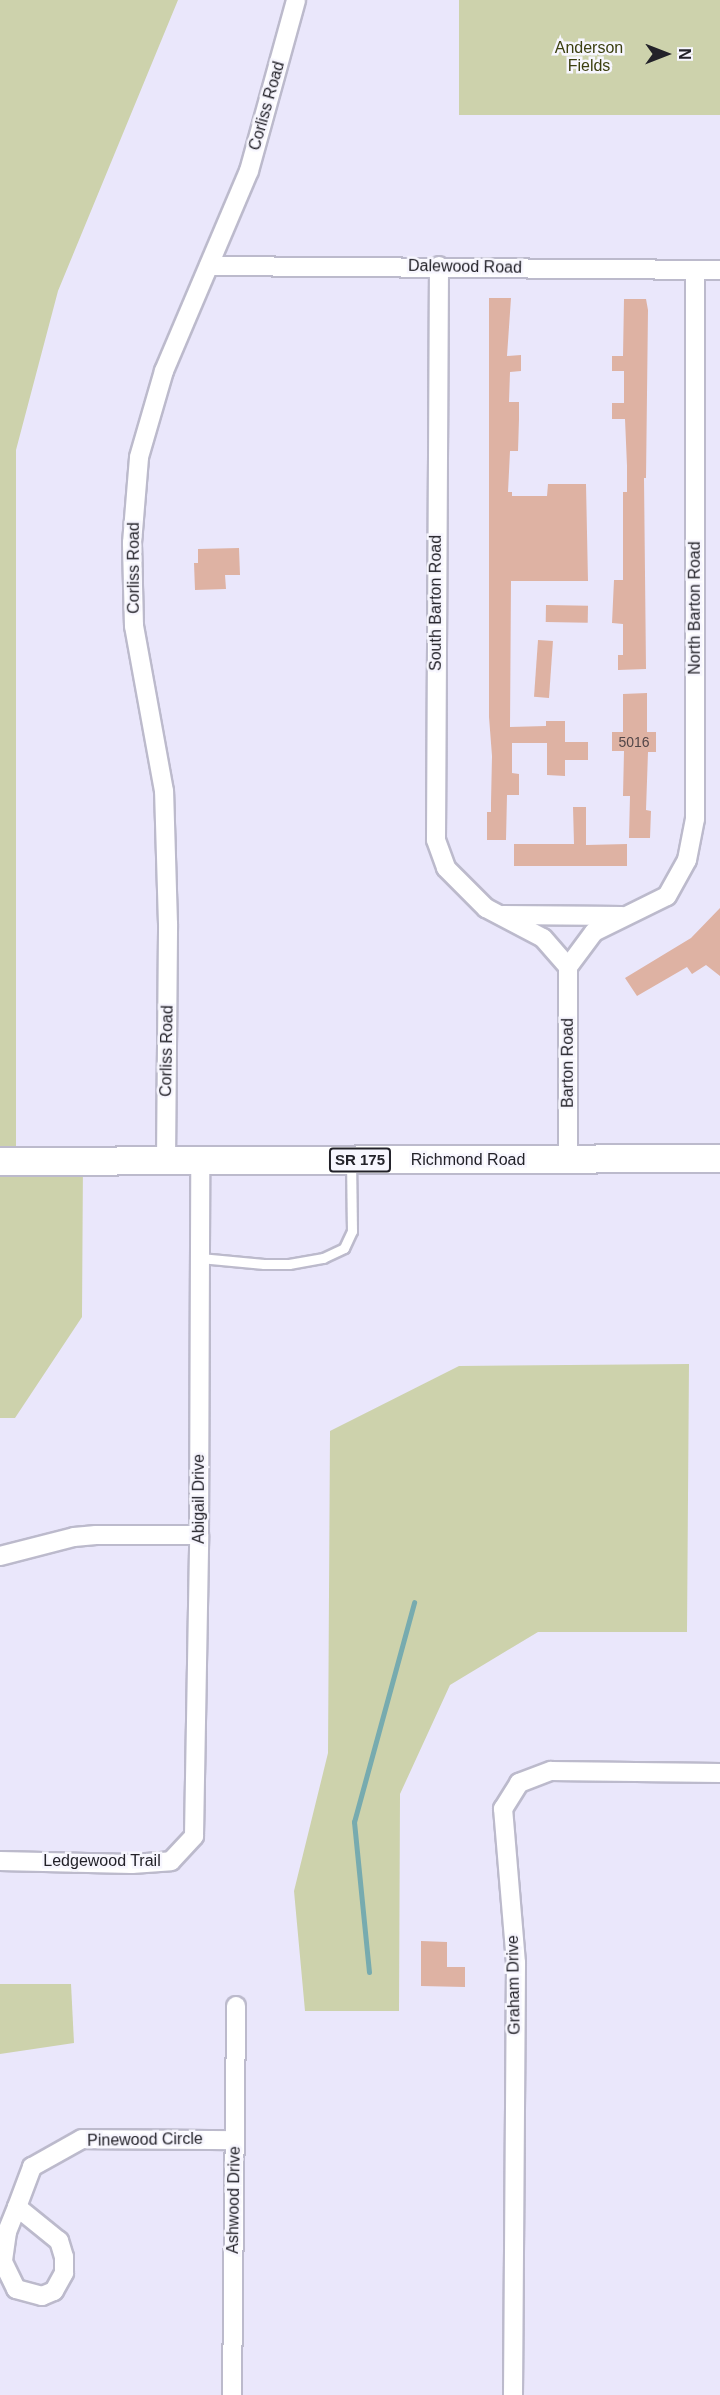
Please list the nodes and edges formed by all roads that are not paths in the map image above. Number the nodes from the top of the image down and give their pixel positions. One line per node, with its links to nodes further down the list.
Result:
1 (296, 0): 2 (street, Corliss Road)
2 (209, 266): 3 (street, Dalewood Road); 13 (street, Corliss Road)
3 (439, 266): 4 (street, Dalewood Road); 6 (street, South Barton Road)
4 (695, 270): 5 (street, Dalewood Road); 7 (street, North Barton Road)
5 (720, 270)
6 (498, 915): 7 (street, North Barton Road); 8 (street, South Barton Road)
7 (627, 916): 8 (street, North Barton Road)
8 (568, 966): 10 (street, Barton Road)
9 (720, 1158): 10 (main road, Richmond Road / SR 175)
10 (568, 1159): 11 (main road, Richmond Road / SR 175)
11 (351, 1160): 14 (main road, Richmond Road / SR 175); 15 (lane)
12 (0, 1161): 13 (main road, Richmond Road / SR 175)
13 (166, 1161): 14 (main road, Richmond Road / SR 175)
14 (200, 1161): 15 (street, Abigail Drive)
15 (200, 1258): 16 (street, Abigail Drive)
16 (199, 1535): 17 (street); 19 (street, Abigail Drive)
17 (0, 1556)
18 (720, 1773): 25 (street, Graham Drive)
19 (194, 1836): 20 (street, Ledgewood Trail)
20 (0, 1860)
21 (236, 2006): 22 (street, Ashwood Drive)
22 (235, 2140): 23 (street, Pinewood Circle); 24 (street, Ashwood Drive)
23 (17, 2207): 23 (street, Pinewood Circle)
24 (232, 2395)
25 (513, 2395)

